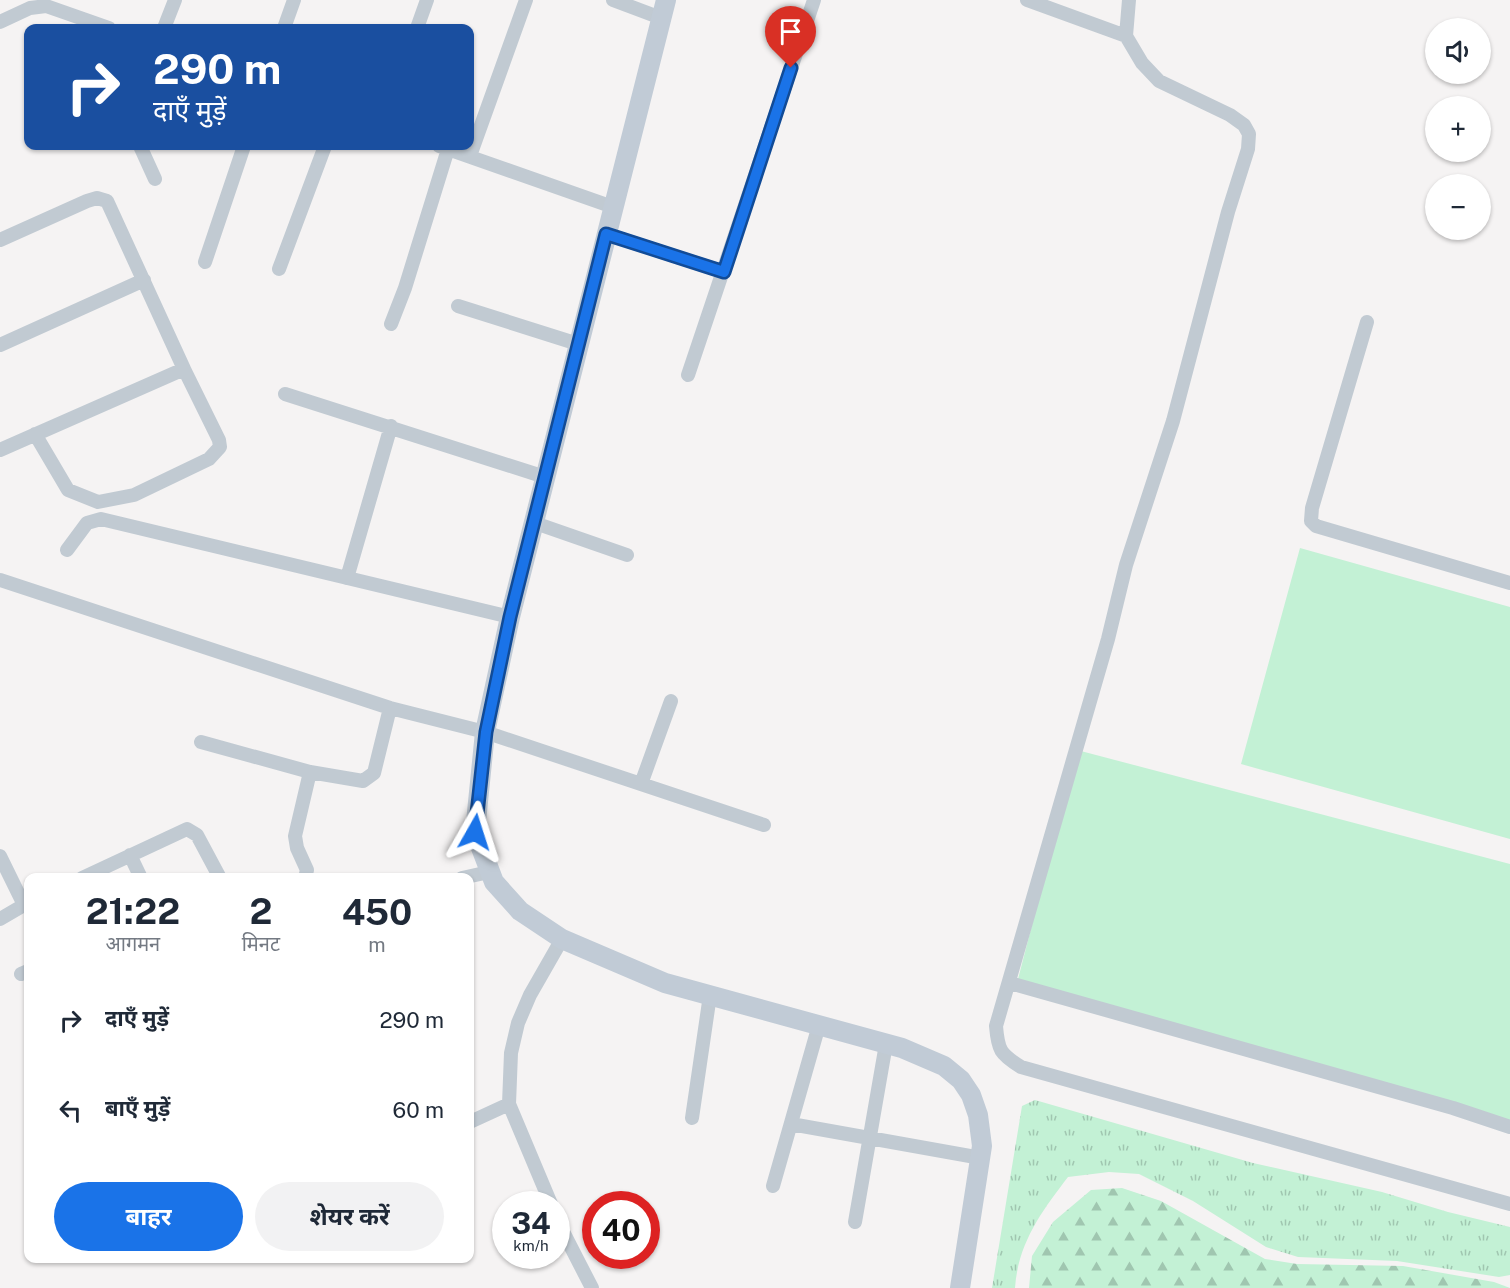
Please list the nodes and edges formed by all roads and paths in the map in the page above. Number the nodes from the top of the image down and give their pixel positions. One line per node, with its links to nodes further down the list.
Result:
1 (175, 0): 13 (street)
2 (294, 0): 14 (street)
3 (427, 0): 15 (street)
4 (526, 0): 17 (street)
5 (613, 0): 10 (street)
6 (814, 0): 31 (street)
7 (1027, 0): 16 (street)
8 (1129, 0): 16 (street)
9 (47, 3): 11 (street); 12 (street)
10 (663, 9): 26 (street)
11 (0, 22)
12 (86, 24)
13 (166, 24)
14 (285, 24)
15 (418, 24)
16 (1126, 36): 71 (street)
17 (474, 145)
18 (142, 150): 25 (street)
19 (243, 150): 29 (street)
20 (324, 150): 30 (street)
21 (443, 150): 35 (street)
22 (453, 150): 24 (street)
23 (472, 150): 24 (street)
24 (470, 156): 26 (street)
25 (155, 179)
26 (613, 207): 27 (street)
27 (606, 234): 31 (street); 36 (street)
28 (0, 240): 32 (street)
29 (205, 262)
30 (279, 269)
31 (724, 272): 39 (street)
32 (144, 280): 37 (street); 38 (street)
33 (458, 306): 36 (street)
34 (1367, 321): 50 (street)
35 (391, 324)
36 (578, 344): 44 (street)
37 (0, 345)
38 (184, 369): 42 (street); 42 (street)
39 (688, 375)
40 (285, 394): 41 (street)
41 (391, 426): 44 (street); 48 (street)
42 (35, 434): 43 (street)
43 (0, 450)
44 (545, 477): 45 (street)
45 (535, 523): 47 (street); 51 (street)
46 (67, 550): 48 (street)
47 (627, 555)
48 (347, 578): 51 (street)
49 (0, 580): 53 (street)
50 (1510, 583)
51 (510, 617): 54 (street)
52 (671, 701): 57 (street)
53 (390, 708): 54 (street); 56 (street)
54 (486, 732): 57 (street); 61 (street)
55 (201, 742): 56 (street)
56 (310, 772): 65 (street)
57 (641, 783): 58 (street)
58 (764, 825)
59 (130, 855): 62 (street); 63 (street); 64 (street)
60 (0, 856): 67 (street)
61 (489, 872): 66 (street); 70 (street)
62 (92, 873)
63 (139, 873)
64 (217, 873)
65 (306, 873)
66 (474, 875)
67 (24, 900)
68 (24, 905): 69 (street)
69 (0, 919)
70 (562, 939): 72 (street); 75 (street)
71 (1010, 983): 79 (street); 84 (street)
72 (710, 996): 73 (street); 76 (street)
73 (819, 1025): 74 (street); 78 (street)
74 (886, 1044): 80 (street); 81 (street)
75 (509, 1104): 77 (street); 83 (street)
76 (692, 1118)
77 (474, 1120)
78 (791, 1124): 80 (street); 82 (street)
79 (1510, 1127)
80 (868, 1137): 81 (street); 85 (street)
81 (981, 1158): 88 (street)
82 (772, 1186)
83 (546, 1191)
84 (1510, 1204)
85 (855, 1222)
86 (570, 1245): 87 (street)
87 (592, 1288)
88 (960, 1288)

